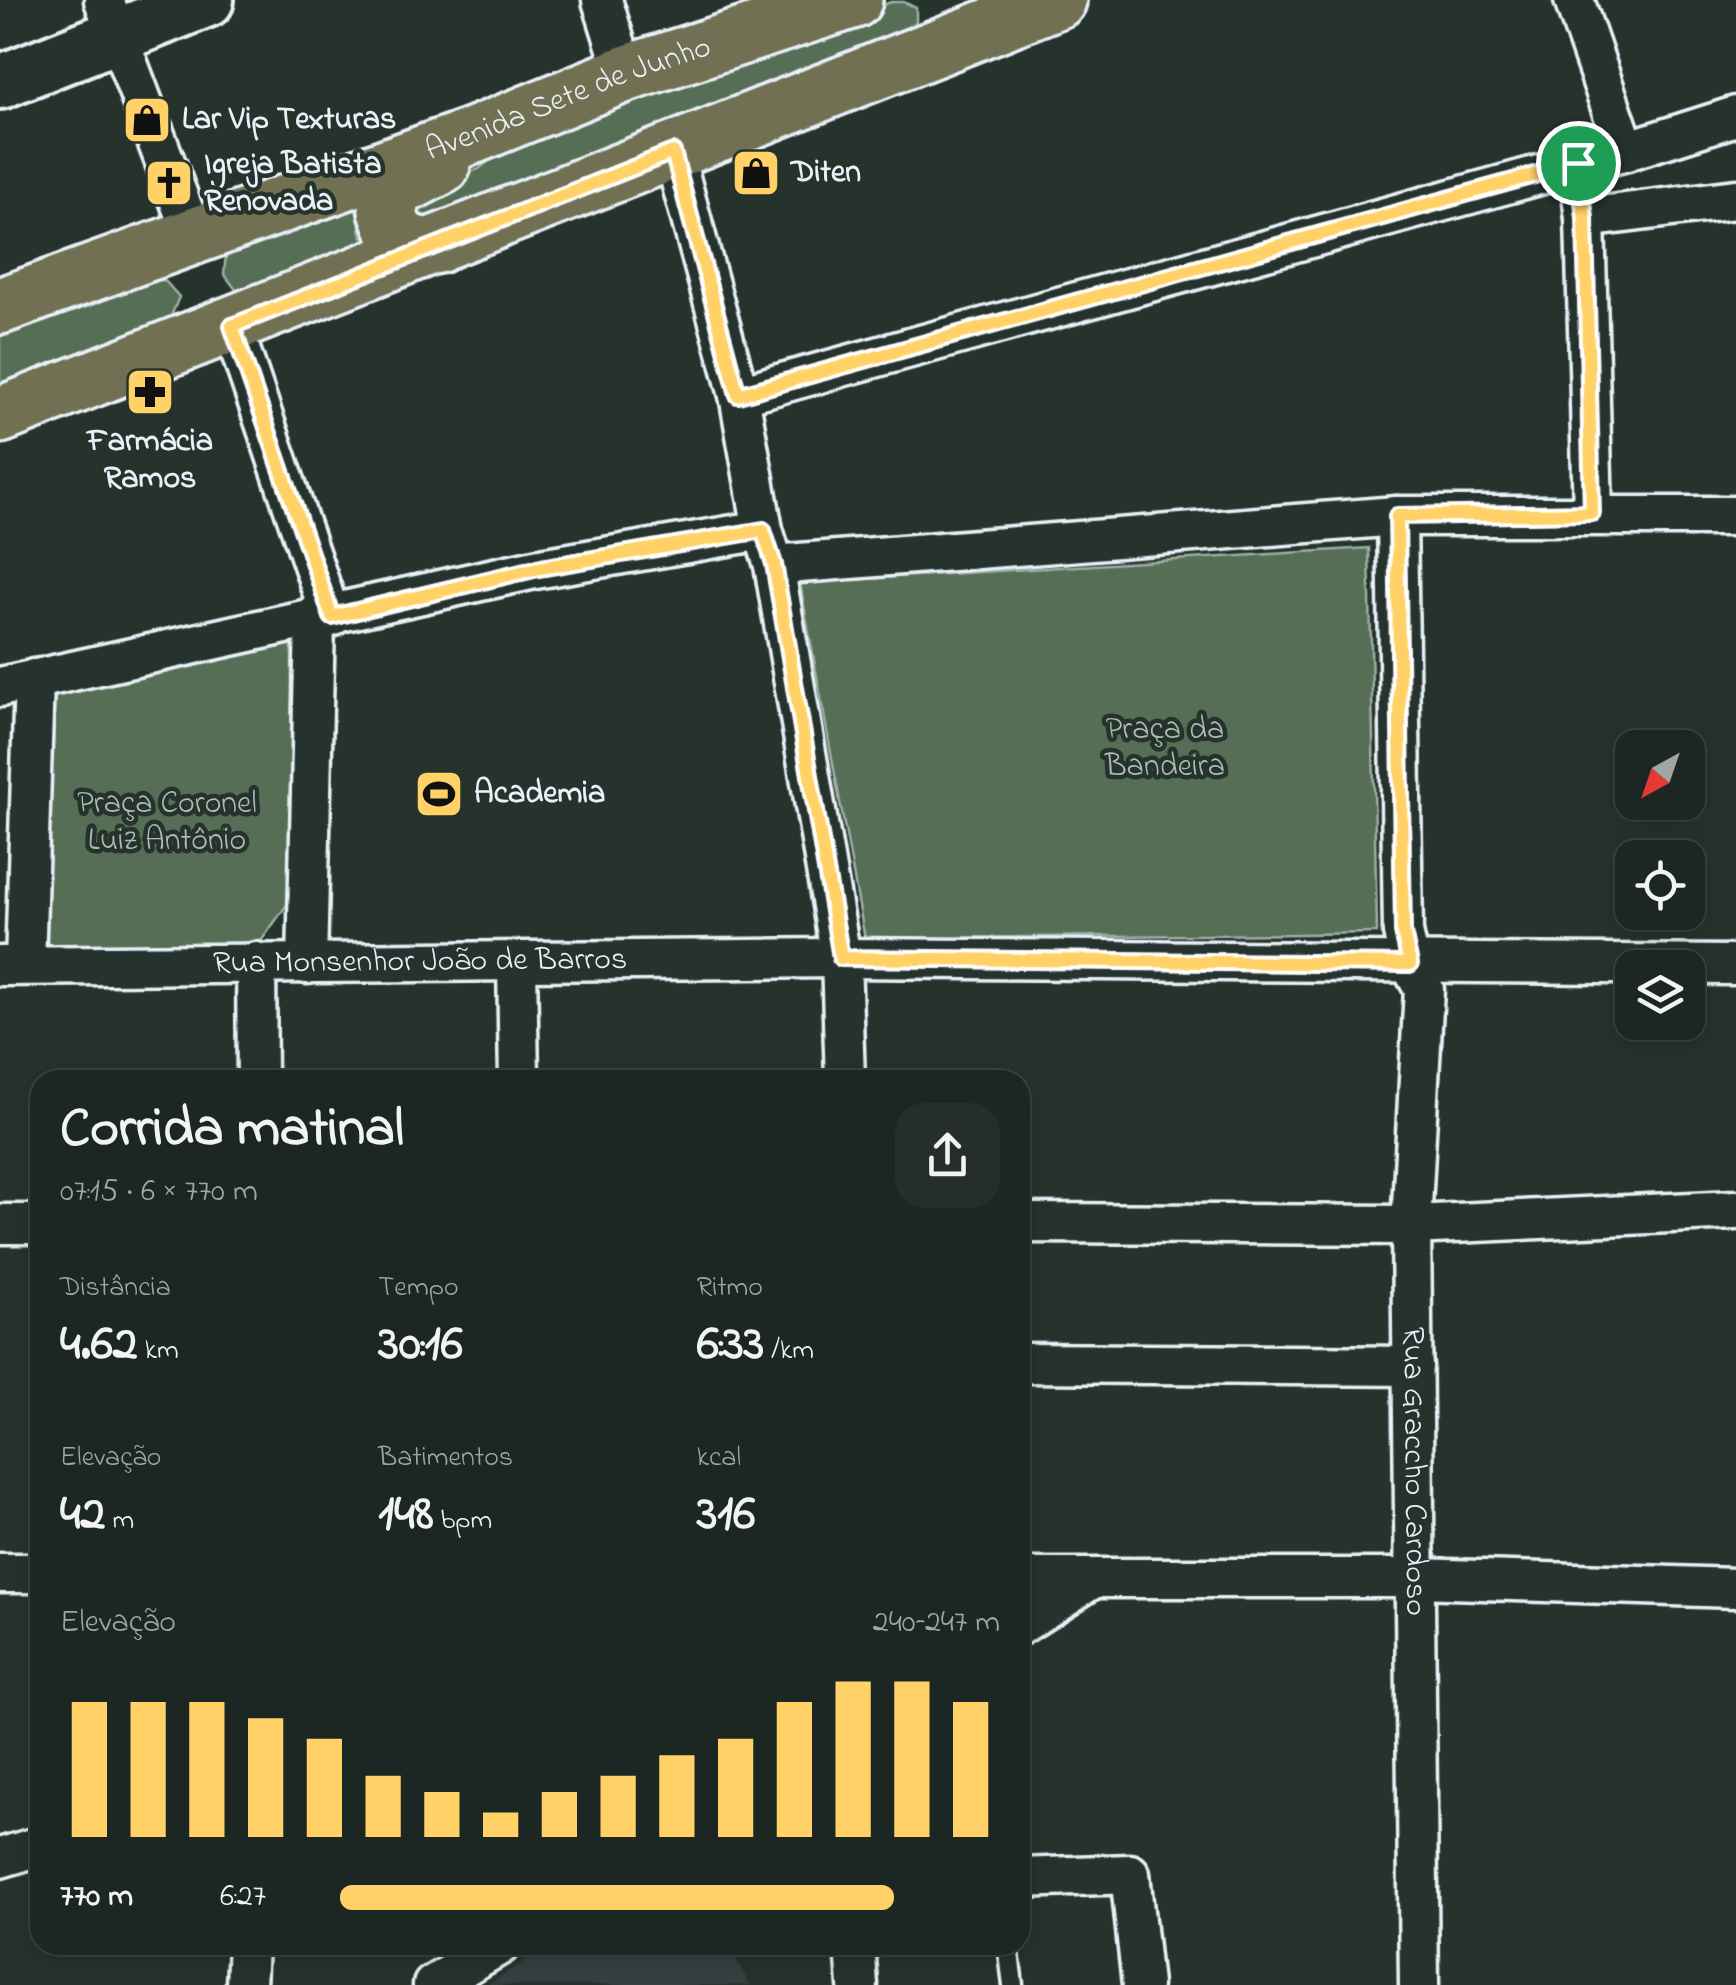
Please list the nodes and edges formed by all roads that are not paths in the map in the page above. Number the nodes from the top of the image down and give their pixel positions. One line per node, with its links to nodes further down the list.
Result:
1 (207, 0): 7 (street)
2 (602, 0): 9 (street)
3 (854, 0): 9 (main road, Avenida Sete de Junho)
4 (930, 0): 8 (main road)
5 (1058, 0): 8 (main road)
6 (1574, 0): 13 (street)
7 (111, 19): 10 (street); 18 (street)
8 (879, 71): 14 (main road)
9 (626, 74): 12 (main road, Avenida Sete de Junho)
10 (0, 82)
11 (1736, 116): 13 (street)
12 (472, 136): 18 (main road, Avenida Sete de Junho); 19 (main road)
13 (1626, 151): 15 (street)
14 (673, 152): 19 (main road); 22 (street)
15 (1578, 163): 17 (street); 22 (street)
16 (1736, 199): 17 (street)
17 (1585, 218): 24 (street)
18 (193, 236): 20 (main road, Avenida Sete de Junho)
19 (438, 244): 21 (main road)
20 (0, 306)
21 (232, 326): 23 (main road); 28 (street)
22 (738, 395): 27 (street)
23 (0, 415)
24 (1592, 513): 25 (street); 26 (street)
25 (1397, 516): 27 (street); 34 (street)
26 (1736, 516)
27 (769, 547): 28 (street); 30 (street)
28 (323, 619): 29 (street); 32 (street)
29 (17, 683): 36 (street)
30 (841, 958): 33 (street, Rua Monsenhor João de Barros); 34 (street); 39 (street)
31 (256, 962): 32 (street, Rua Monsenhor João de Barros); 36 (street, Rua Monsenhor João de Barros); 37 (street)
32 (306, 964): 33 (street, Rua Monsenhor João de Barros)
33 (516, 964): 38 (street)
34 (1410, 964): 35 (street); 44 (street, Rua Graccho Cardoso)
35 (1736, 965)
36 (12, 966)
37 (256, 1070)
38 (519, 1070)
39 (845, 1070)
40 (1736, 1210): 44 (street)
41 (1030, 1223): 44 (street)
42 (0, 1224): 43 (street)
43 (30, 1224)
44 (1412, 1225): 46 (street, Rua Graccho Cardoso)
45 (1030, 1363): 46 (street)
46 (1413, 1366): 50 (street, Rua Graccho Cardoso)
47 (0, 1572): 48 (street)
48 (30, 1572)
49 (1030, 1578): 51 (street)
50 (1416, 1578): 51 (street); 52 (street); 66 (street, Rua Graccho Cardoso)
51 (1089, 1581): 53 (street)
52 (1736, 1588)
53 (1030, 1619)
54 (30, 1849): 55 (street)
55 (0, 1858)
56 (1030, 1878): 65 (street)
57 (248, 1955): 61 (street)
58 (483, 1955): 62 (street)
59 (856, 1955): 63 (street)
60 (1009, 1955): 64 (lane)
61 (246, 1985)
62 (433, 1985)
63 (858, 1985)
64 (1013, 1985)
65 (1142, 1985)
66 (1419, 1985)

